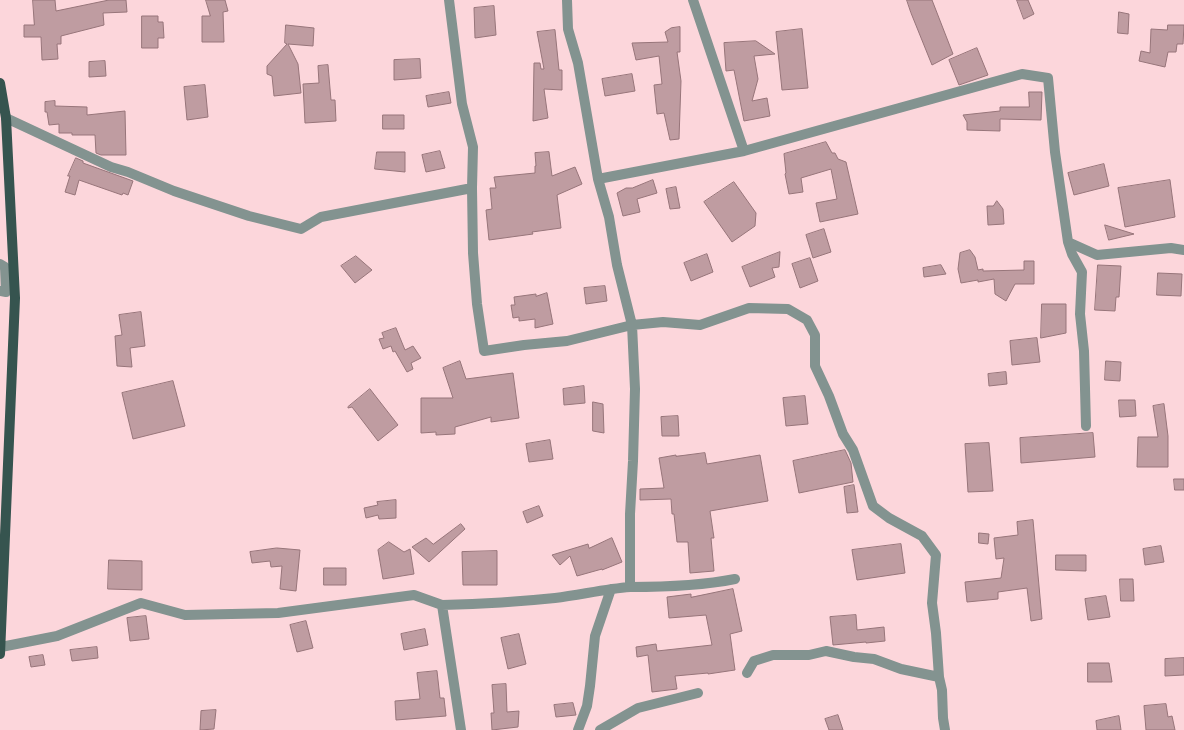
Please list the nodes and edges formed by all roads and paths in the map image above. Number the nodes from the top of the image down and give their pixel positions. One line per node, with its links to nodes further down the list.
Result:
1 (449, 0): 8 (street)
2 (567, 0): 7 (street)
3 (693, 0): 6 (street)
4 (0, 83): 5 (main road)
5 (6, 118): 8 (street); 19 (main road)
6 (744, 151): 7 (street); 9 (street)
7 (598, 179): 13 (street)
8 (472, 188): 13 (street)
9 (1068, 242): 10 (street); 14 (street)
10 (1184, 250)
11 (0, 264): 12 (street)
12 (0, 292)
13 (632, 325): 16 (street); 21 (street)
14 (1086, 426)
15 (735, 578): 16 (street)
16 (630, 587): 17 (street)
17 (611, 588): 18 (street); 24 (street)
18 (442, 605): 19 (street); 23 (street)
19 (1, 651)
20 (747, 673): 21 (street)
21 (939, 677): 26 (street)
22 (698, 694): 25 (street)
23 (461, 730)
24 (578, 730)
25 (600, 730)
26 (945, 730)

